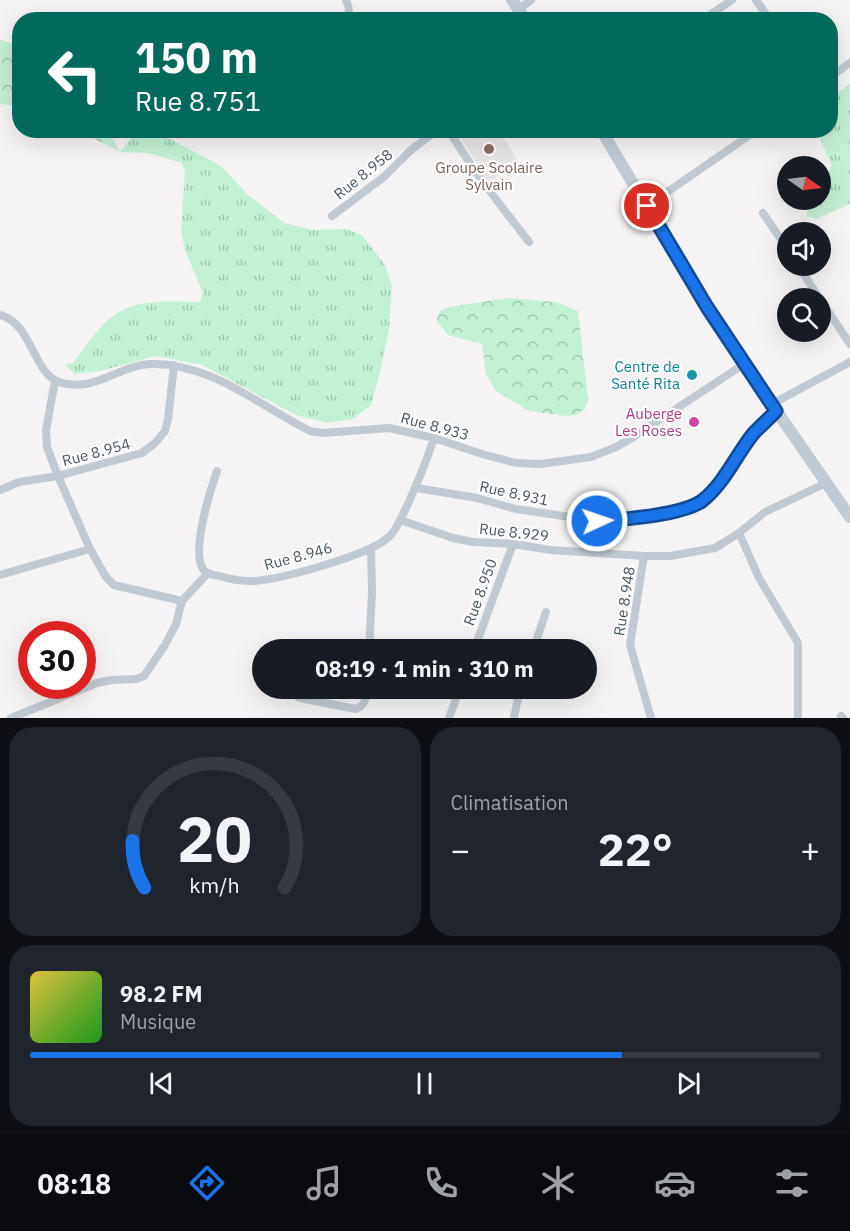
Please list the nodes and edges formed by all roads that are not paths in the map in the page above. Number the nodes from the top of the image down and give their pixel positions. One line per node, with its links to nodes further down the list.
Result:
1 (531, 0): 3 (street)
2 (732, 0): 4 (street)
3 (519, 10)
4 (718, 12)
5 (427, 138): 11 (street, Rue 8.958)
6 (454, 138): 13 (street)
7 (606, 138): 9 (main road)
8 (745, 138): 9 (street)
9 (647, 206): 18 (main road)
10 (763, 213): 12 (street)
11 (332, 216)
12 (777, 234)
13 (530, 242)
14 (805, 276): 16 (street)
15 (0, 315): 20 (street)
16 (850, 344)
17 (850, 362): 21 (street, Rue 8.931)
18 (744, 364): 21 (main road); 22 (street, Rue 8.933)
19 (174, 365): 20 (street, Rue 8.933); 22 (street, Rue 8.933); 24 (street, Rue 8.954)
20 (55, 381): 24 (street)
21 (774, 408): 25 (main road); 26 (street, Rue 8.931)
22 (434, 438): 26 (street, Rue 8.946)
23 (217, 471): 35 (street)
24 (58, 476): 27 (street); 33 (street, Rue 8.954)
25 (826, 483): 28 (main road); 30 (street, Rue 8.929)
26 (417, 488): 29 (street, Rue 8.946)
27 (0, 490)
28 (850, 517)
29 (400, 520): 31 (street, Rue 8.929); 32 (street, Rue 8.946)
30 (739, 533): 34 (street, Rue 8.929); 50 (street)
31 (513, 544): 34 (street, Rue 8.929); 40 (street, Rue 8.950)
32 (371, 548): 35 (street, Rue 8.946); 39 (street)
33 (90, 549): 36 (street); 37 (street, Rue 8.954)
34 (644, 556): 49 (street, Rue 8.948)
35 (208, 573): 37 (street)
36 (0, 575)
37 (182, 601): 46 (street)
38 (546, 612): 41 (street)
39 (370, 639)
40 (478, 639)
41 (537, 639)
42 (304, 699): 43 (street)
43 (366, 699)
44 (456, 699): 47 (street)
45 (518, 699): 48 (street)
46 (11, 718)
47 (449, 718)
48 (514, 718)
49 (651, 718)
50 (798, 718)

